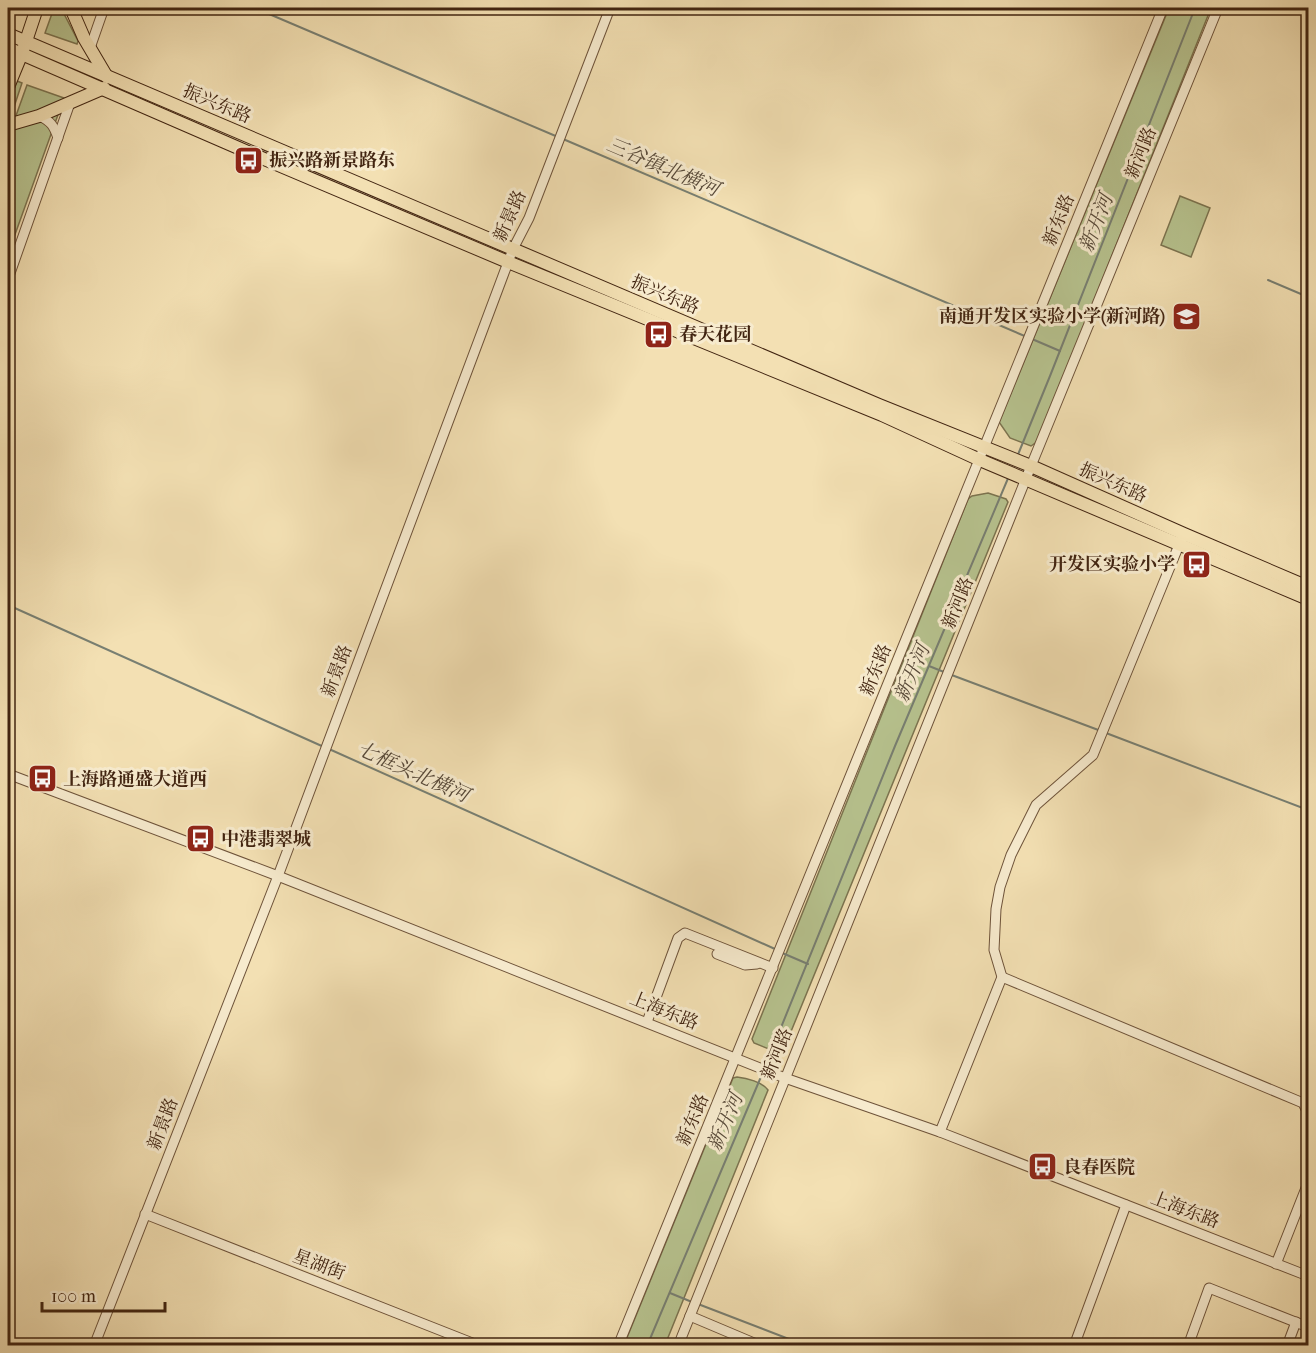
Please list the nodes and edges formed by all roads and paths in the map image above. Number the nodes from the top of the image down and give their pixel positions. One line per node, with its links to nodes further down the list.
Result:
1 (37, 8): 9 (main road)
2 (71, 8): 10 (main road)
3 (104, 8): 10 (street)
4 (610, 8): 17 (street, 新景路)
5 (1164, 8): 20 (street, 新东路)
6 (1218, 8): 21 (street, 新河路)
7 (8, 34): 9 (main road, 振兴东路)
8 (8, 48): 9 (main road, 振兴东路)
9 (24, 48): 11 (main road, 振兴东路); 12 (main road)
10 (90, 48): 11 (main road)
11 (105, 83): 13 (main road); 17 (main road, 振兴东路); 18 (main road, 振兴东路)
12 (8, 87)
13 (70, 103): 14 (main road); 16 (street)
14 (39, 116): 15 (main road); 16 (street)
15 (8, 125)
16 (58, 138): 19 (street)
17 (513, 249): 18 (street, 新景路); 20 (main road, 振兴东路)
18 (508, 262): 20 (main road, 振兴东路); 26 (street, 新景路)
19 (8, 279)
20 (981, 453): 21 (main road, 振兴东路); 21 (main road, 振兴东路); 29 (street, 新东路)
21 (1021, 468): 22 (main road, 振兴东路); 33 (street, 新河路)
22 (1182, 540): 23 (main road, 振兴东路); 24 (main road, 振兴东路); 30 (street)
23 (1308, 587)
24 (1308, 599)
25 (8, 774): 26 (street, 上海东路)
26 (278, 876): 31 (street, 上海东路); 38 (street, 新景路)
27 (717, 954): 28 (street)
28 (759, 963): 29 (street); 31 (street)
29 (774, 965): 32 (street, 新东路)
30 (1002, 977): 34 (street); 35 (street)
31 (647, 1022): 32 (street, 上海东路)
32 (737, 1058): 33 (street, 上海东路); 46 (street, 新东路)
33 (785, 1078): 35 (street, 上海东路); 41 (street, 新河路)
34 (1308, 1113)
35 (940, 1132): 37 (street, 上海东路)
36 (1308, 1183): 39 (street)
37 (1126, 1205): 39 (street, 上海东路); 49 (street)
38 (145, 1214): 44 (street, 新景路); 45 (street, 星湖街)
39 (1276, 1264): 40 (street, 上海东路)
40 (1308, 1276)
41 (692, 1312): 47 (street, 新河路); 48 (street)
42 (1296, 1322): 43 (street); 50 (street); 51 (street)
43 (1308, 1327)
44 (94, 1346)
45 (480, 1346)
46 (618, 1346)
47 (678, 1346)
48 (761, 1346)
49 (1074, 1346)
50 (1188, 1346)
51 (1287, 1346)

